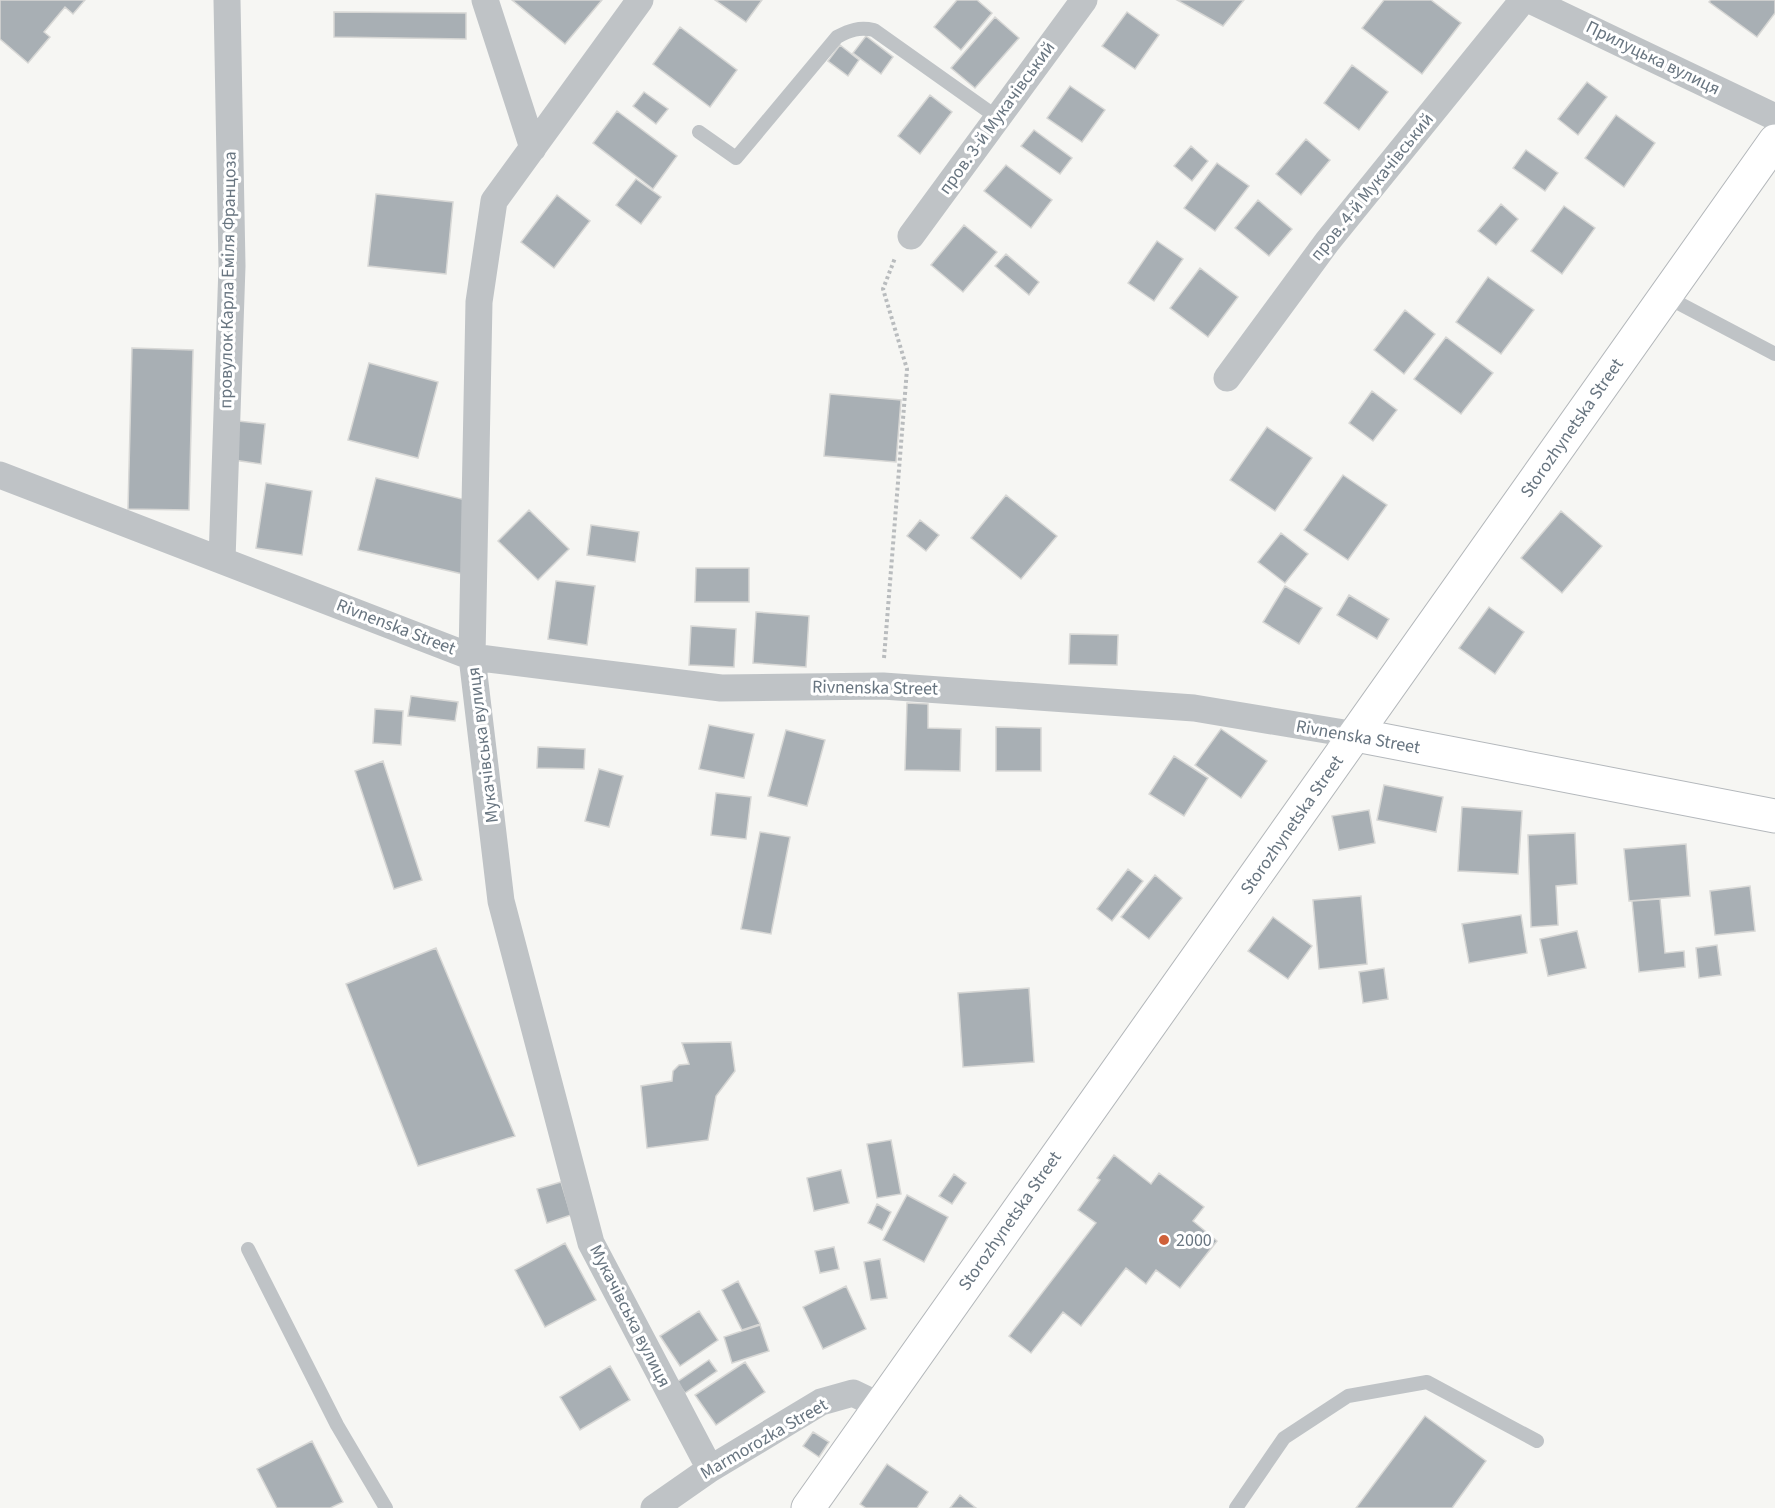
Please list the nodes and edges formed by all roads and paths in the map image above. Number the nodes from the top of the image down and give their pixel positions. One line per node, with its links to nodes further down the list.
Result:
1 (227, 0): 17 (street, провулок Карла Еміля Францоза)
2 (485, 0): 11 (street)
3 (640, 0): 11 (street, Мукачівська вулиця)
4 (1084, 0): 8 (street, пров. 3-й Мукачівський)
5 (1523, 0): 15 (street, пров. 4-й Мукачівський)
6 (1530, 0): 7 (street, Прилуцька вулиця)
7 (1775, 117)
8 (998, 118): 9 (lane); 12 (street, пров. 3-й Мукачівський)
9 (699, 132)
10 (1775, 141): 13 (main road, Storozhynetska Street)
11 (533, 148): 18 (street, Мукачівська вулиця)
12 (911, 236): 19 (path)
13 (1665, 296): 14 (lane); 20 (main road, Storozhynetska Street)
14 (1775, 354)
15 (1227, 378)
16 (0, 475): 17 (street, Rivnenska Street)
17 (222, 560): 18 (street, Rivnenska Street)
18 (472, 657): 19 (street, Rivnenska Street); 25 (street, Мукачівська вулиця)
19 (883, 686): 20 (street, Rivnenska Street)
20 (1356, 735): 21 (main road, Rivnenska Street); 23 (main road, Storozhynetska Street)
21 (1775, 816)
22 (248, 1249): 26 (lane)
23 (880, 1406): 25 (street, Marmorozka Street); 28 (main road, Storozhynetska Street)
24 (1537, 1441): 29 (lane)
25 (710, 1469): 27 (street, Marmorozka Street)
26 (386, 1508)
27 (654, 1508)
28 (808, 1508)
29 (1236, 1508)

